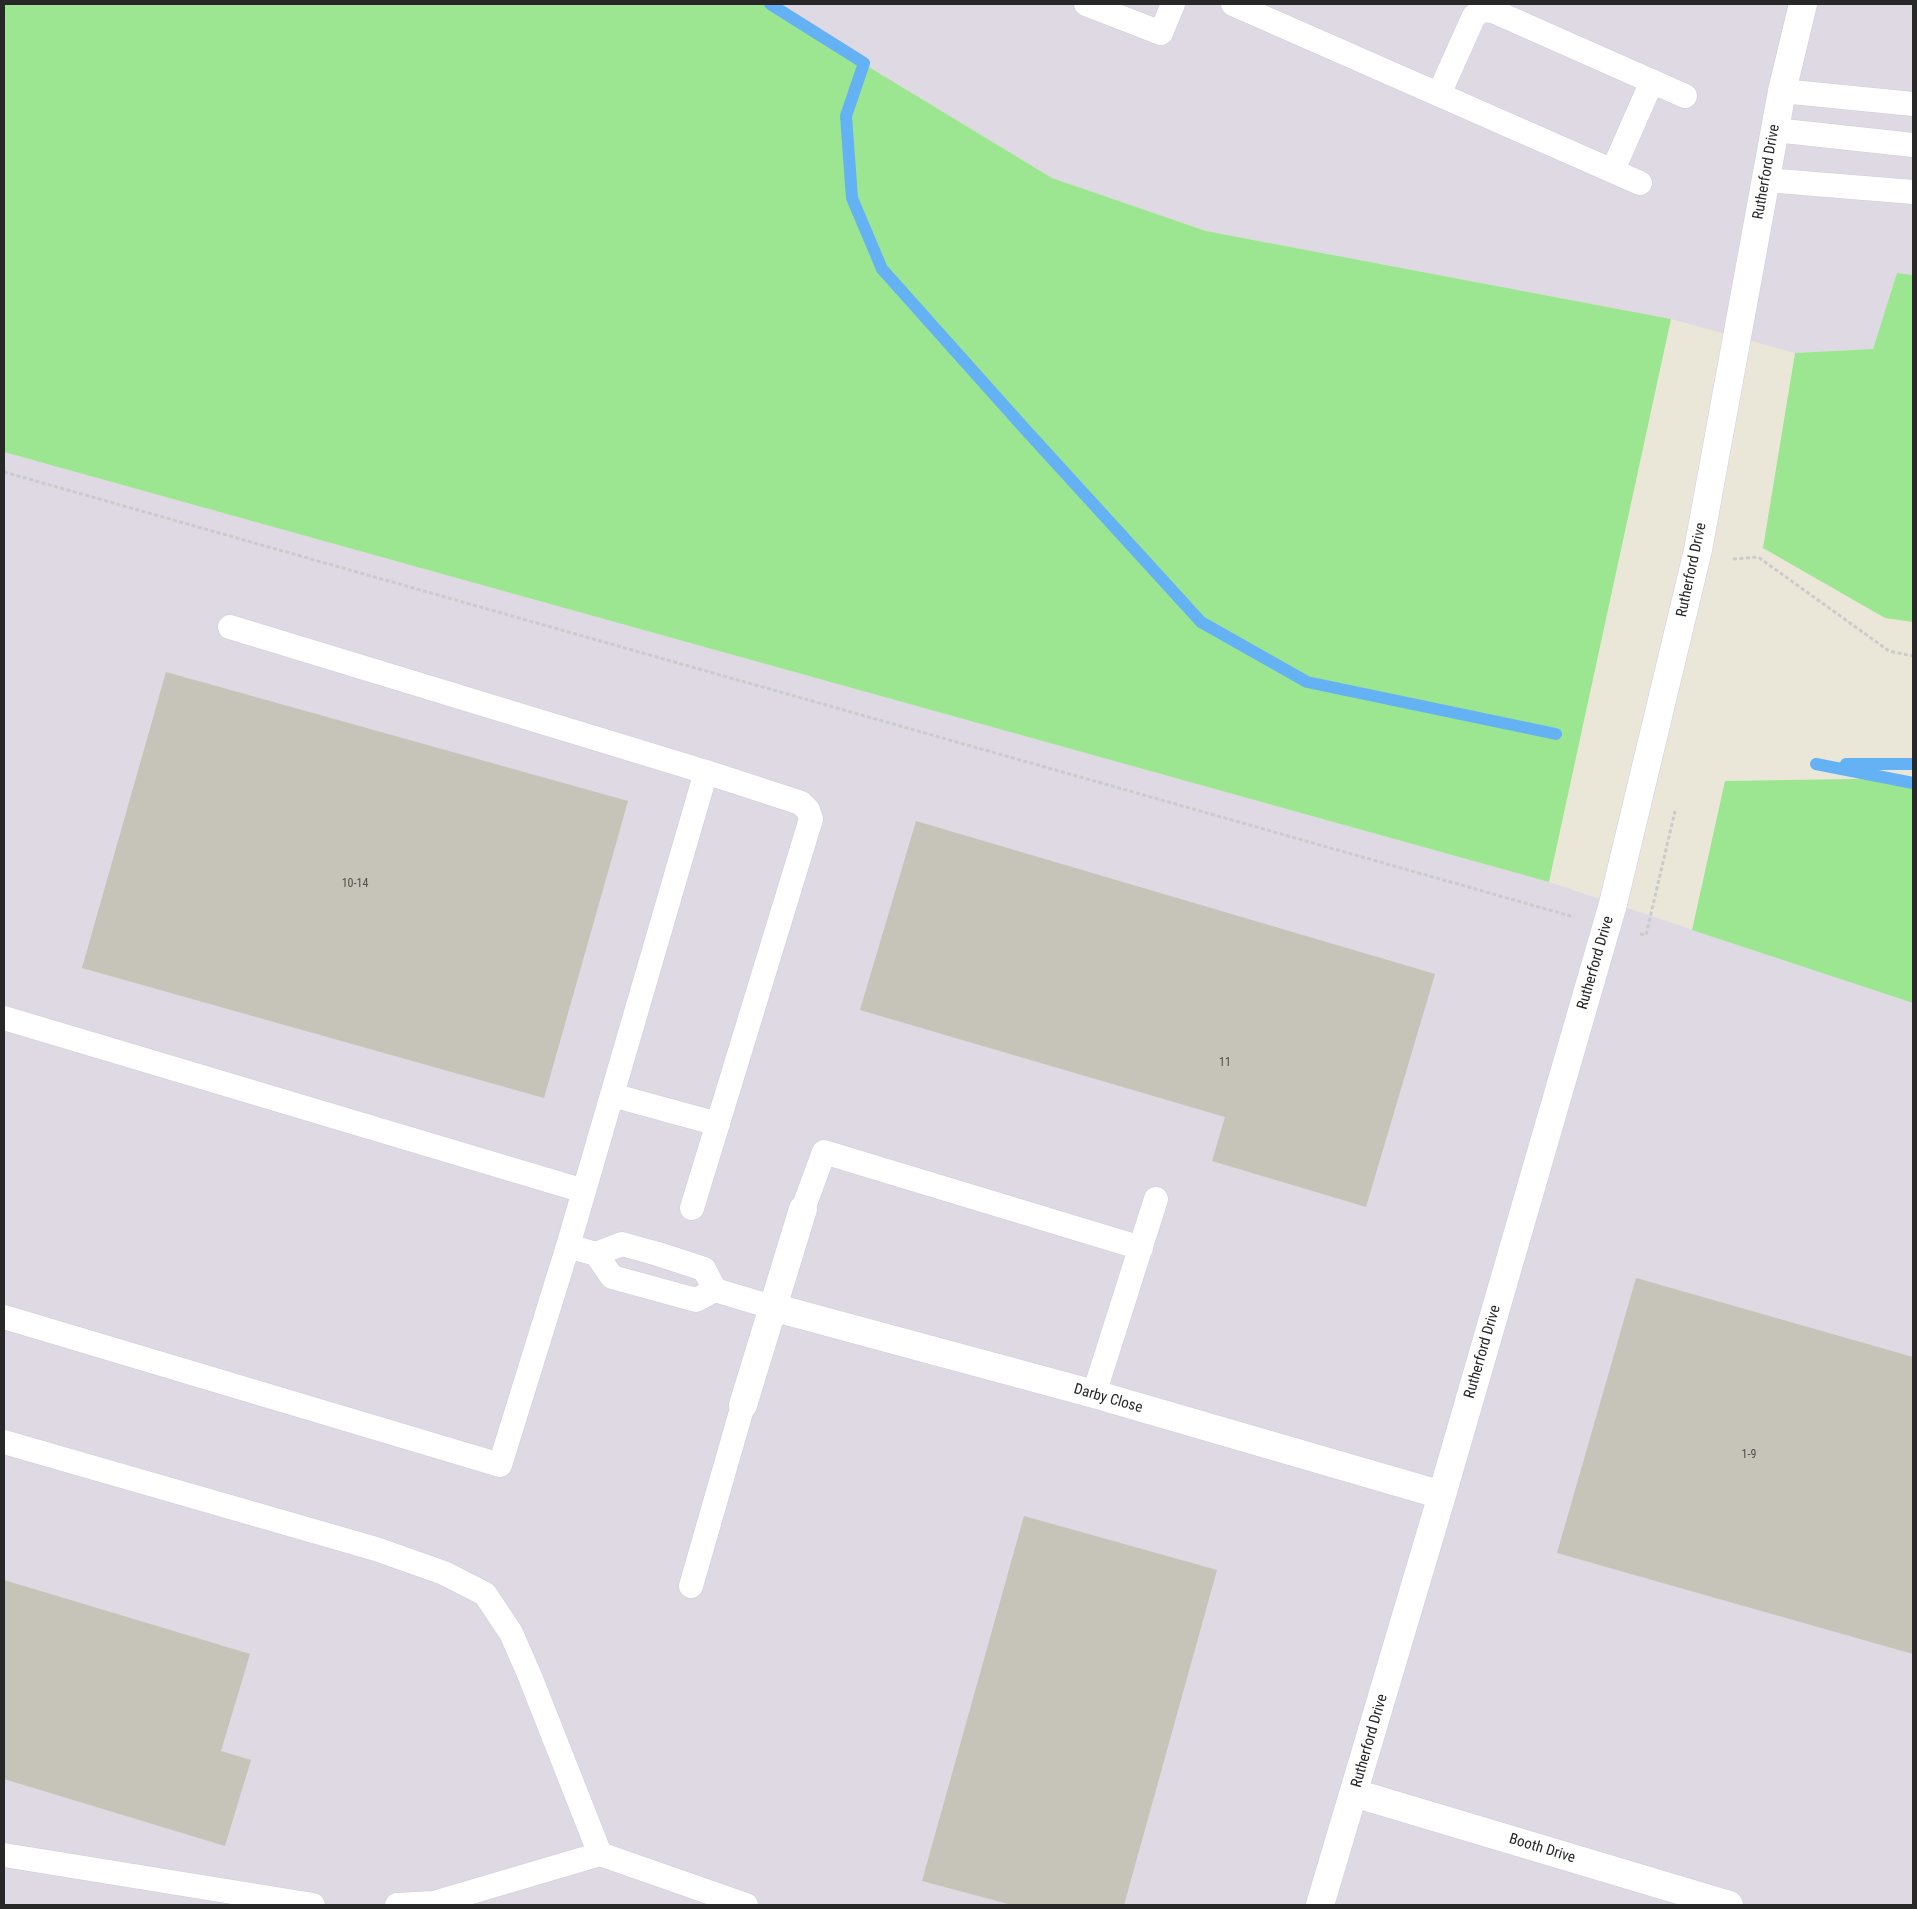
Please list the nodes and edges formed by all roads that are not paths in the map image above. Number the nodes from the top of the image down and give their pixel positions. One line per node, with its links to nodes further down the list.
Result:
1 (1086, 4): 2 (lane)
2 (1173, 4)
3 (1232, 4): 7 (lane)
4 (1803, 4): 6 (street, Rutherford Drive)
5 (1652, 81): 7 (lane); 8 (lane); 12 (lane)
6 (1782, 91): 9 (lane); 10 (street, Rutherford Drive)
7 (1438, 94): 12 (lane)
8 (1685, 96)
9 (1913, 104)
10 (1775, 130): 11 (lane); 13 (street, Rutherford Drive)
11 (1913, 145)
12 (1613, 170): 14 (lane)
13 (1766, 180): 15 (lane); 34 (street, Rutherford Drive)
14 (1640, 182)
15 (1913, 192)
16 (230, 626): 17 (lane)
17 (706, 772): 19 (lane); 20 (lane)
18 (4, 1018): 21 (lane)
19 (612, 1095): 20 (lane); 21 (lane)
20 (718, 1124): 23 (lane)
21 (584, 1191): 25 (lane)
22 (1156, 1199): 26 (lane)
23 (692, 1208)
24 (803, 1209): 26 (lane); 29 (street)
25 (568, 1246): 27 (lane); 30 (lane)
26 (1141, 1248): 31 (lane)
27 (596, 1254): 28 (lane); 28 (lane)
28 (714, 1290): 29 (lane)
29 (772, 1307): 31 (street, Darby Close); 32 (street)
30 (4, 1317)
31 (1094, 1394): 34 (street, Darby Close)
32 (743, 1404): 35 (lane)
33 (4, 1442): 37 (lane)
34 (1442, 1495): 36 (street, Rutherford Drive)
35 (691, 1586)
36 (1354, 1792): 42 (street, Rutherford Drive); 43 (street, Booth Drive)
37 (600, 1854): 40 (lane); 41 (lane)
38 (4, 1855): 39 (lane)
39 (313, 1905)
40 (397, 1905)
41 (746, 1905)
42 (1320, 1905)
43 (1729, 1905)

